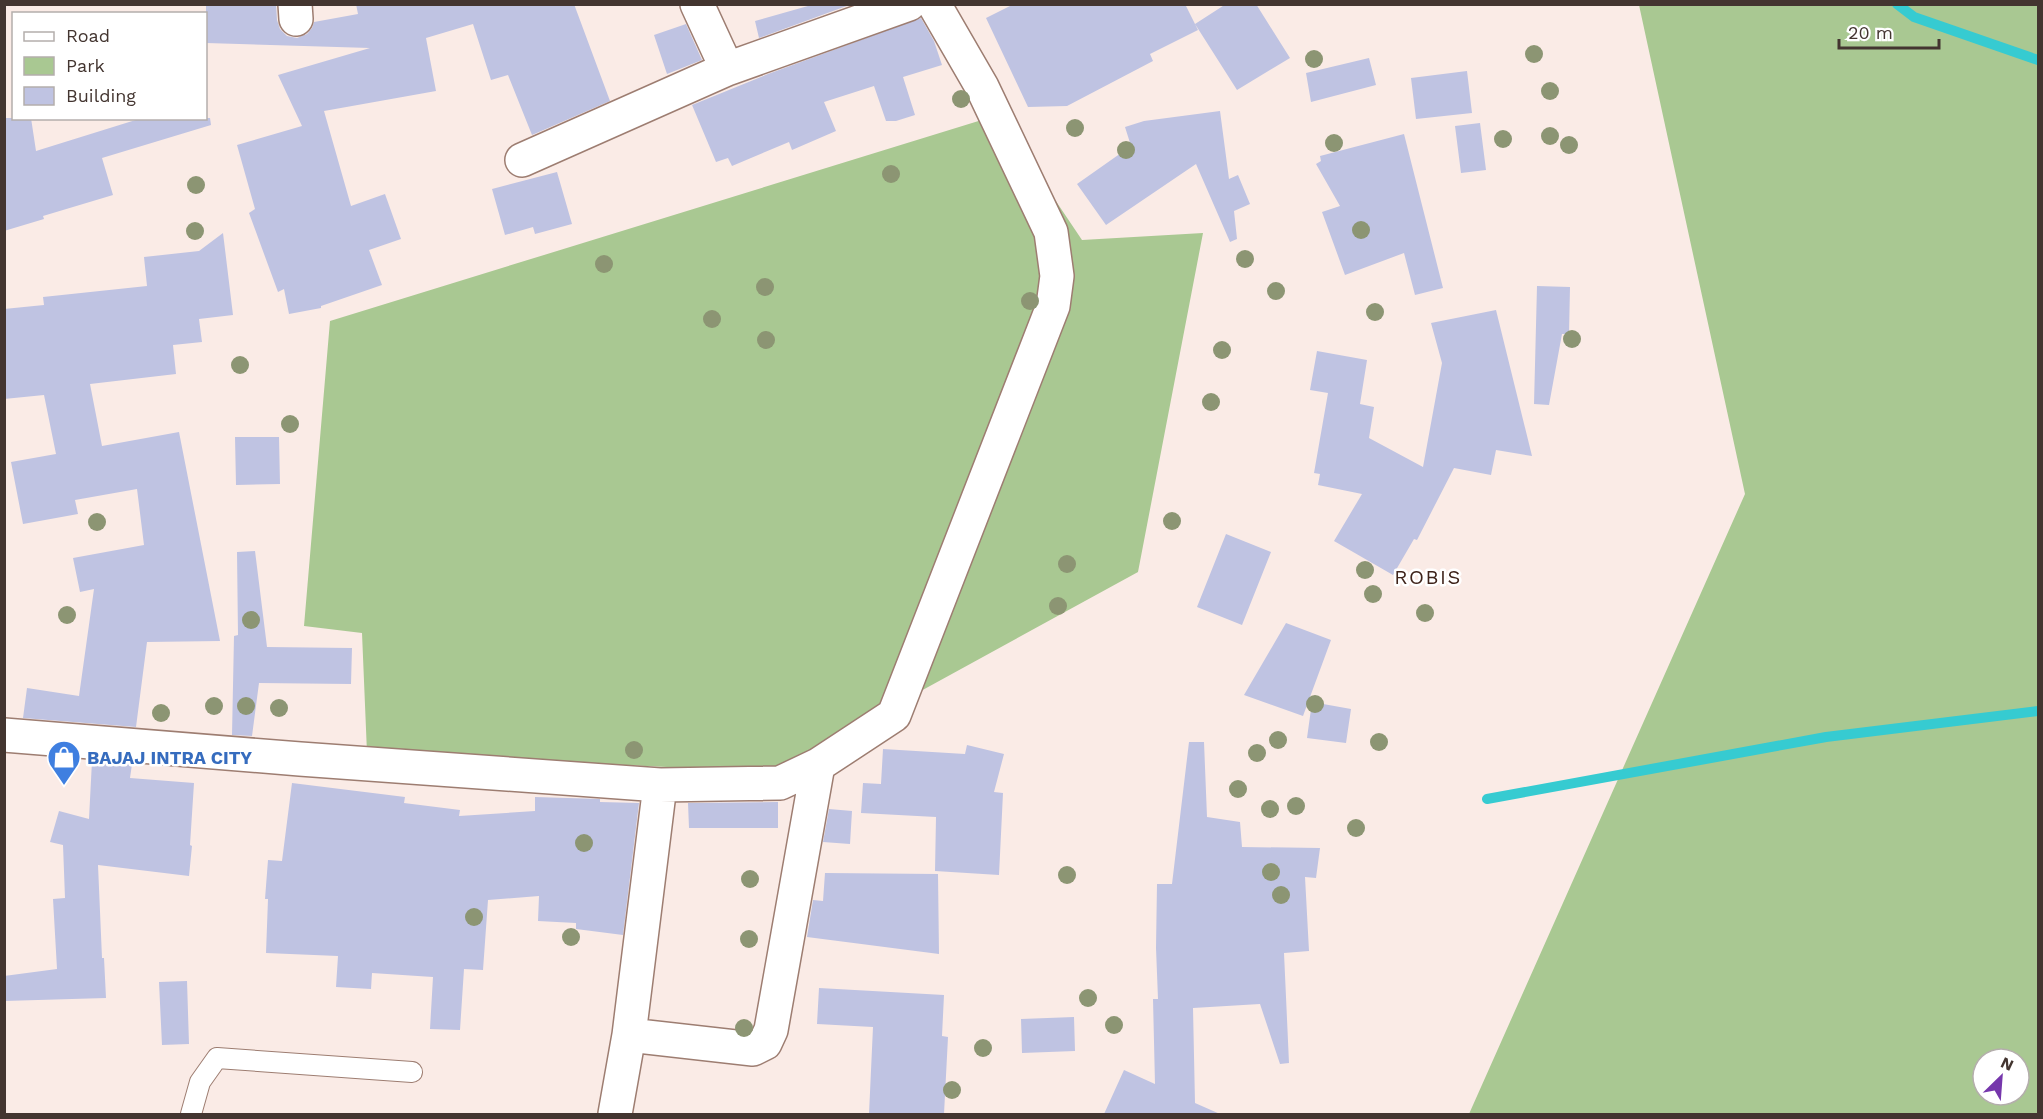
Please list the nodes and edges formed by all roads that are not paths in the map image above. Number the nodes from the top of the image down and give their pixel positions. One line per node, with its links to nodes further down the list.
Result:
1 (697, 4): 4 (street)
2 (909, 4): 4 (street)
3 (934, 4): 7 (street)
4 (727, 69): 5 (street)
5 (522, 160)
6 (4, 735): 8 (street)
7 (818, 765): 8 (street); 9 (street)
8 (660, 785): 9 (street)
9 (629, 1035): 12 (street)
10 (412, 1072): 11 (lane)
11 (191, 1114)
12 (615, 1114)

